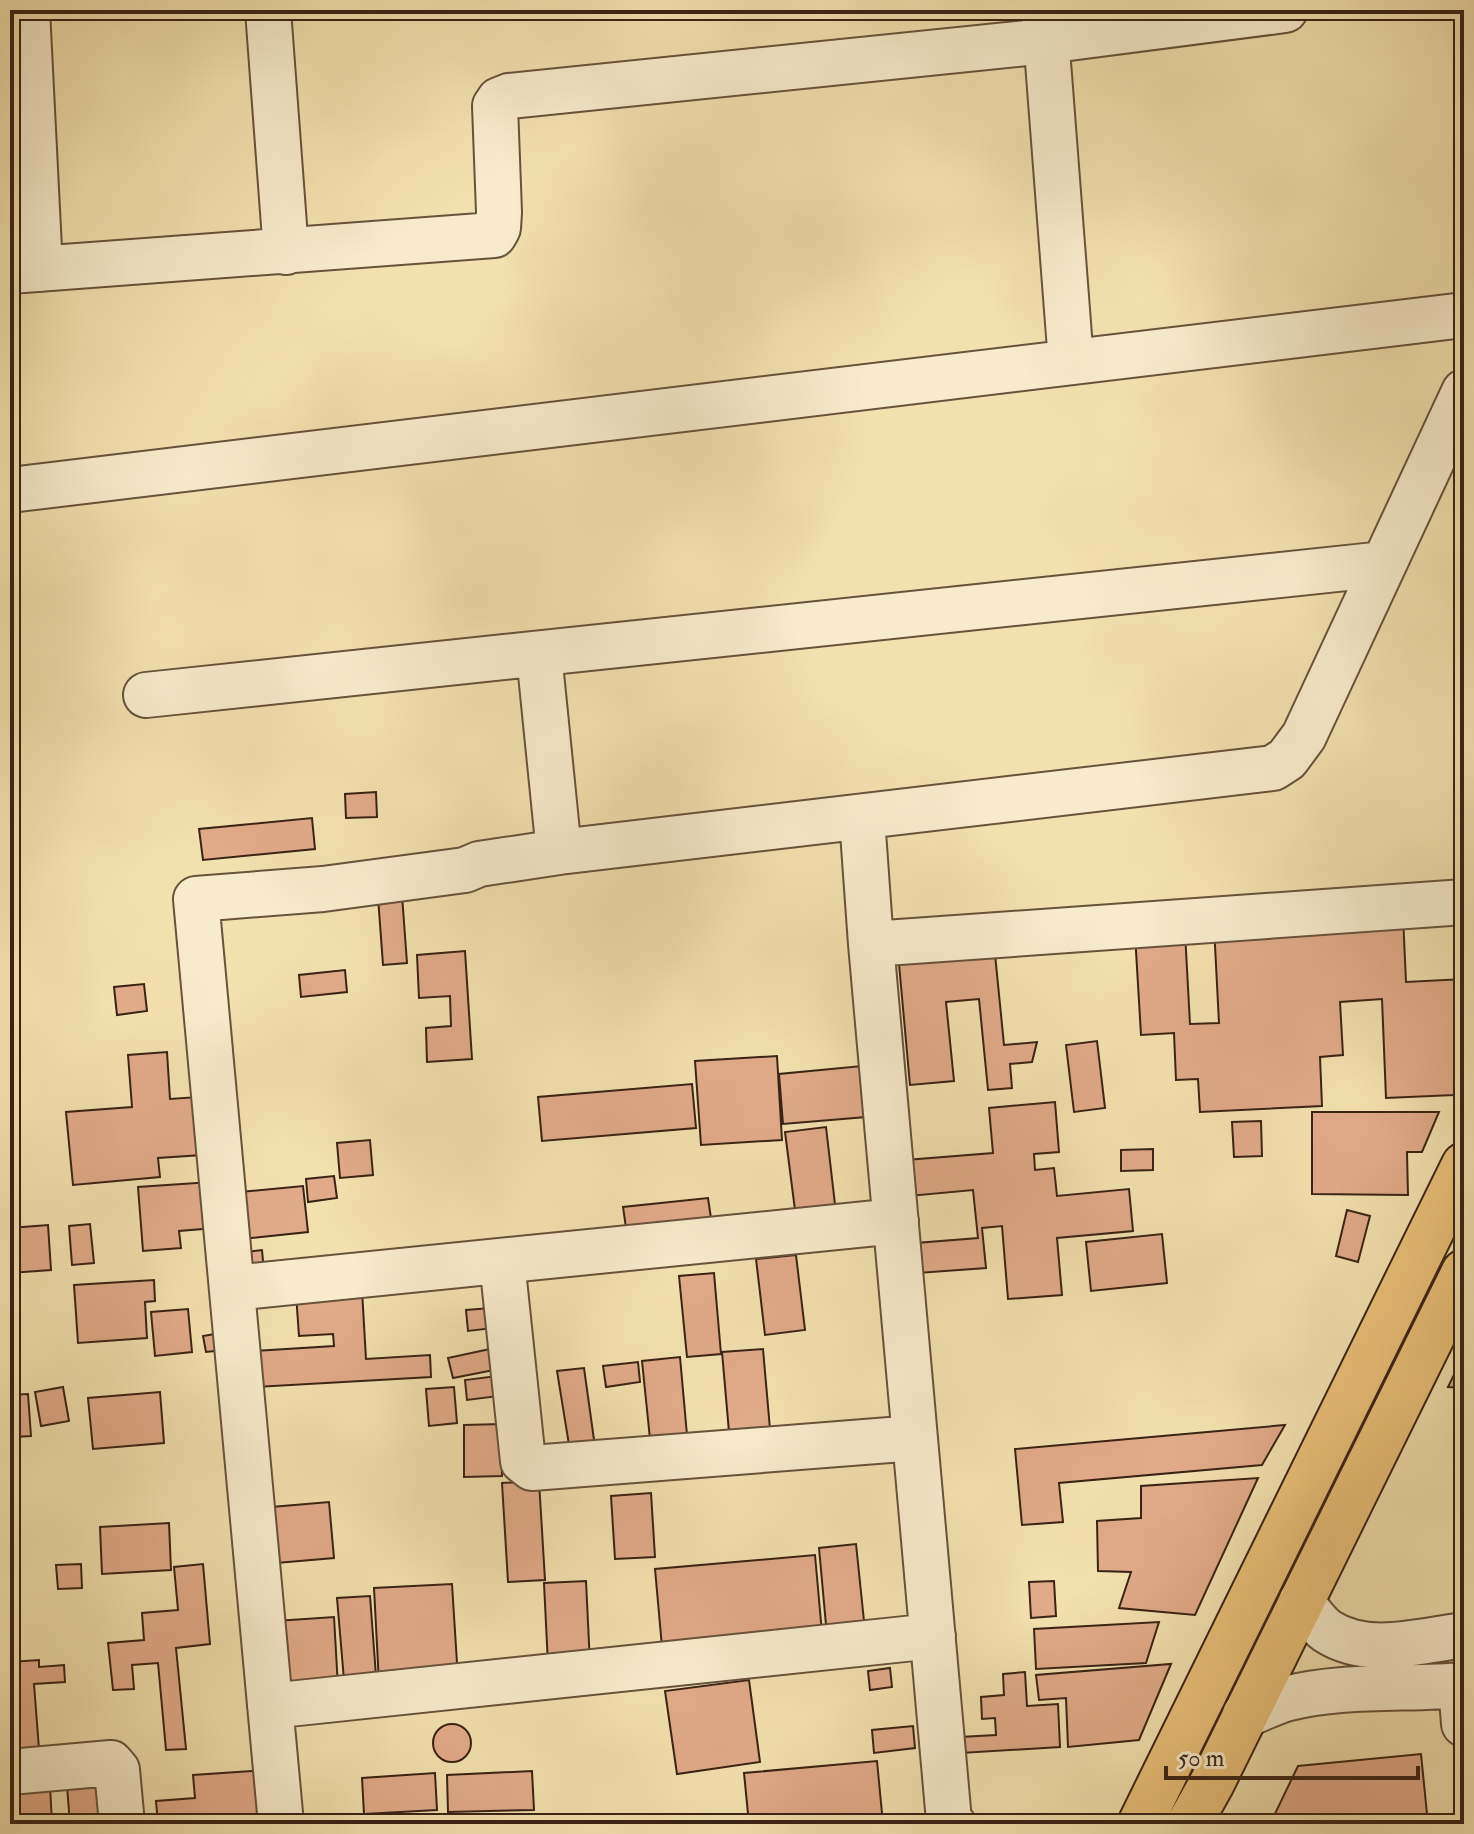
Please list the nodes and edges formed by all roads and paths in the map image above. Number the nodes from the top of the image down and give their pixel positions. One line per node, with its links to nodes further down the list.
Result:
1 (27, 10): 6 (street)
2 (268, 10): 5 (street)
3 (1263, 11): 4 (street)
4 (1045, 26): 5 (street); 8 (street)
5 (286, 252): 6 (street)
6 (25, 270)
7 (1464, 315): 8 (street)
8 (1071, 362): 10 (street)
9 (1464, 392): 11 (street)
10 (10, 490)
11 (1384, 564): 12 (street); 14 (street)
12 (539, 654): 13 (street); 15 (street)
13 (146, 695)
14 (862, 818): 15 (street); 17 (street)
15 (559, 852): 22 (street)
16 (1464, 902): 17 (street)
17 (871, 944): 19 (street)
18 (1464, 1165): 24 (main road)
19 (896, 1221): 20 (street); 23 (street)
20 (502, 1261): 22 (street); 23 (street)
21 (1464, 1272): 25 (main road)
22 (232, 1288): 30 (street)
23 (915, 1438): 28 (street)
24 (1327, 1442): 25 (main road); 36 (main road)
25 (1379, 1445): 26 (main road)
26 (1301, 1602): 27 (street); 31 (main road)
27 (1464, 1635)
28 (933, 1636): 30 (street); 35 (street)
29 (1463, 1698): 31 (street)
30 (270, 1706): 34 (street)
31 (1245, 1715): 37 (main road)
32 (10, 1772): 33 (street)
33 (122, 1824)
34 (281, 1824)
35 (953, 1824)
36 (1137, 1824)
37 (1189, 1824)

